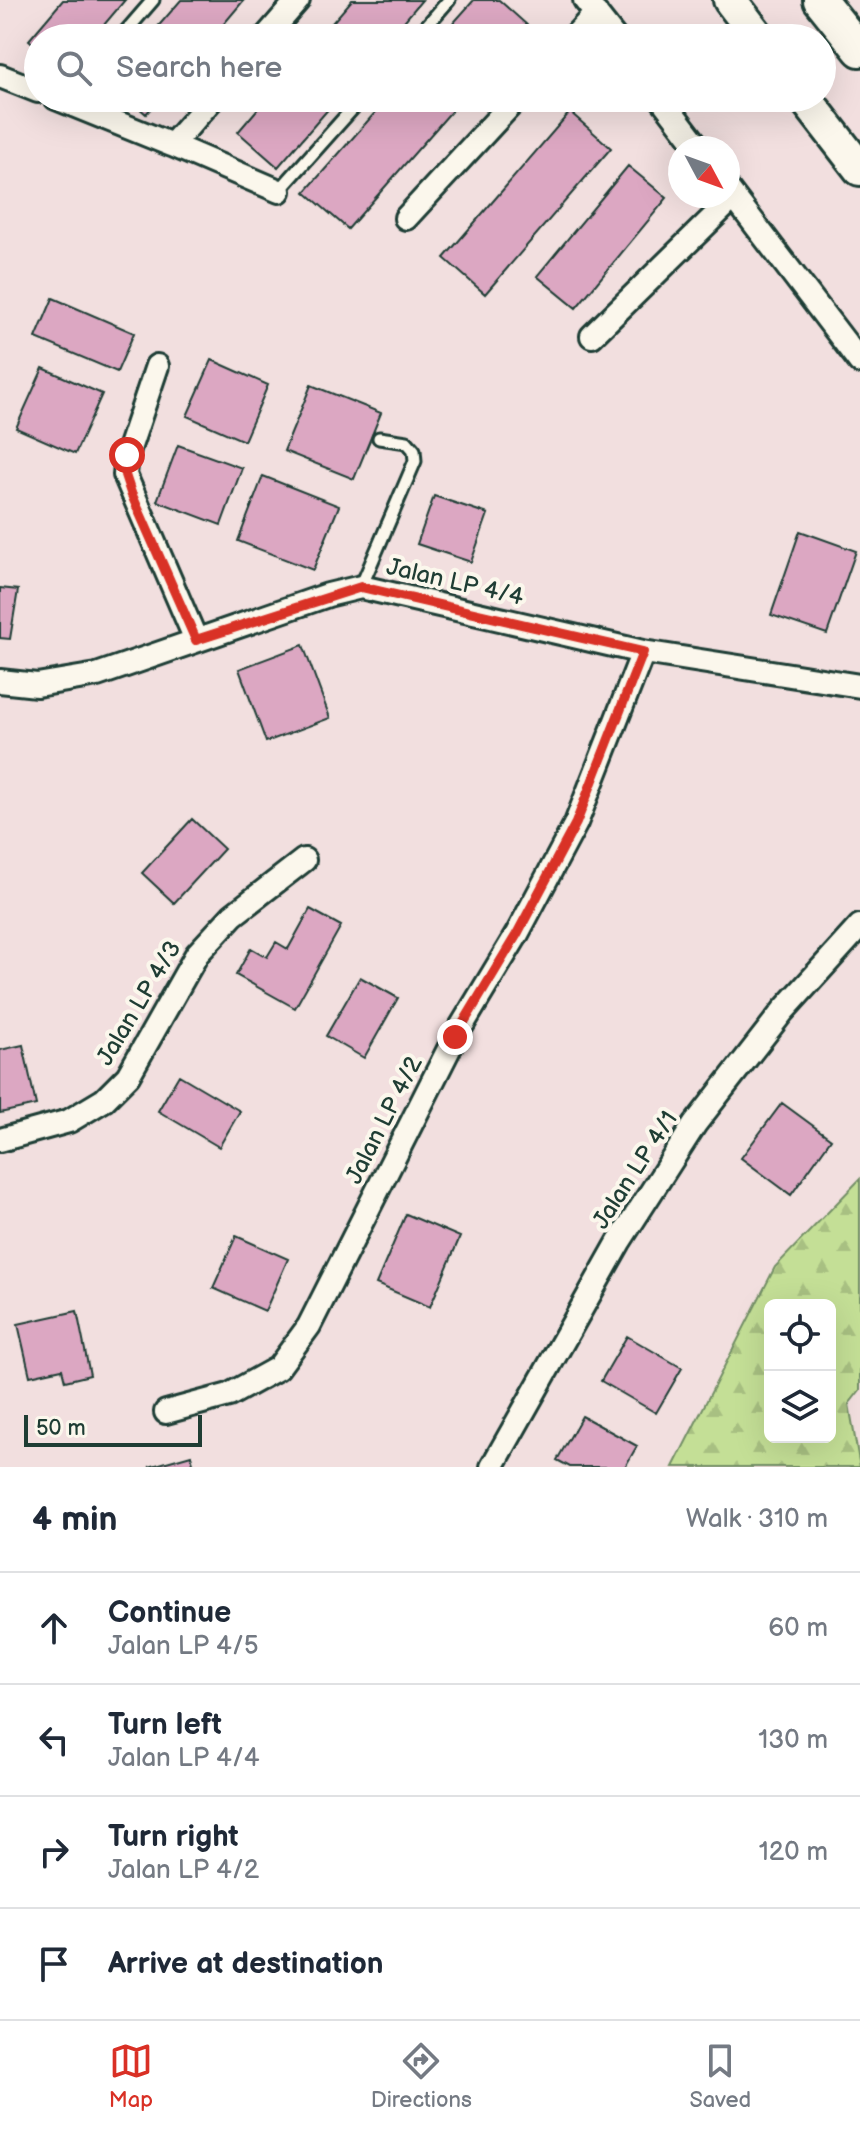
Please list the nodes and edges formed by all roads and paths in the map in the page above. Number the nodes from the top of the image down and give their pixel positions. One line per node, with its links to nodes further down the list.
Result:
1 (153, 0): 7 (lane)
2 (298, 0): 8 (street)
3 (449, 0): 9 (lane)
4 (730, 0): 12 (main road)
5 (820, 0): 13 (main road)
6 (591, 6): 10 (street); 11 (street)
7 (132, 24)
8 (277, 24)
9 (428, 24)
10 (581, 24)
11 (604, 24)
12 (748, 24)
13 (860, 50)
14 (0, 76): 15 (street)
15 (24, 85)
16 (94, 112): 23 (street)
17 (201, 112): 23 (street)
18 (350, 112): 25 (lane)
19 (504, 112): 28 (street)
20 (672, 112): 22 (street)
21 (816, 112): 24 (main road)
22 (690, 136)
23 (172, 145): 25 (street)
24 (860, 169)
25 (279, 191)
26 (740, 205): 30 (street)
27 (716, 208): 29 (street)
28 (406, 218)
29 (592, 336)
30 (860, 362)
31 (157, 366): 34 (street)
32 (379, 438): 33 (lane)
33 (361, 587): 34 (street, Jalan LP 4/4); 35 (street, Jalan LP 4/4)
34 (196, 640): 36 (street, Jalan LP 4/4)
35 (643, 652): 37 (street, Jalan LP 4/4); 41 (street, Jalan LP 4/2)
36 (0, 681)
37 (860, 686)
38 (304, 860): 40 (street, Jalan LP 4/3)
39 (860, 926): 42 (street, Jalan LP 4/1)
40 (0, 1140)
41 (166, 1412)
42 (492, 1467)

